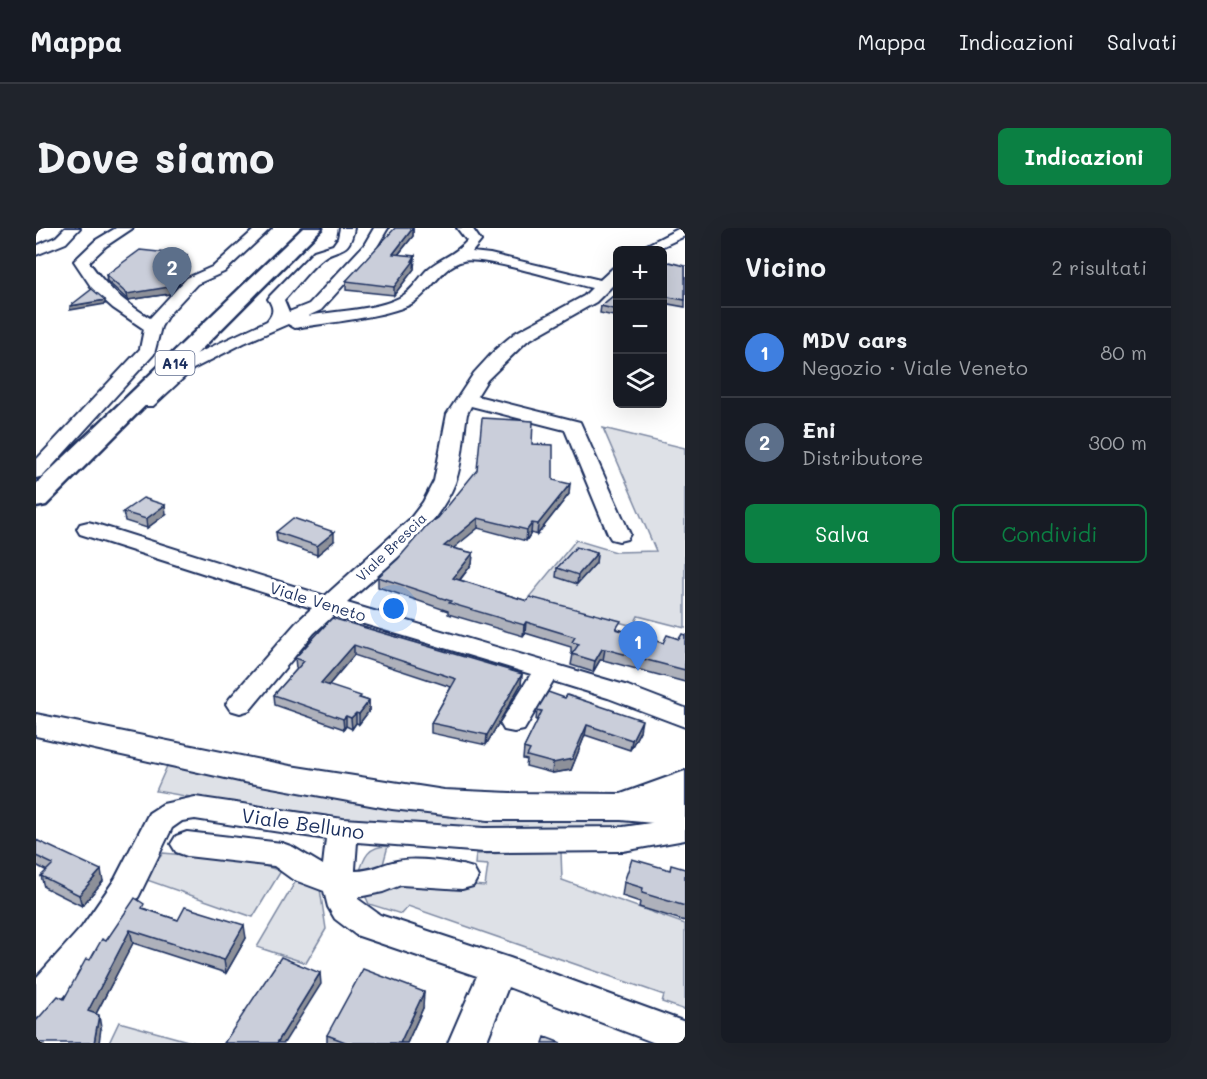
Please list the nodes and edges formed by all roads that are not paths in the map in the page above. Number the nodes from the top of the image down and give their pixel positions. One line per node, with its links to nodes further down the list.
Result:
1 (73, 228): 10 (street)
2 (126, 228): 11 (street)
3 (264, 228): 17 (street)
4 (297, 228): 20 (highway, A14)
5 (313, 228): 21 (highway, A14)
6 (347, 228): 18 (street)
7 (381, 228): 18 (street)
8 (464, 228): 14 (street)
9 (685, 231): 12 (street)
10 (61, 240): 11 (street); 13 (street)
11 (100, 243): 17 (street)
12 (653, 246)
13 (36, 250)
14 (461, 256): 16 (street); 18 (street)
15 (613, 276): 16 (street, Viale Brescia)
16 (604, 286): 19 (street, Viale Brescia)
17 (153, 327): 20 (street)
18 (271, 327): 21 (street)
19 (465, 399): 23 (street); 24 (street, Viale Brescia)
20 (36, 474)
21 (36, 499)
22 (88, 529): 24 (street, Viale Veneto)
23 (619, 534)
24 (328, 605): 25 (street, Viale Veneto); 26 (street, Viale Brescia)
25 (546, 671): 27 (street, Viale Veneto); 28 (street)
26 (240, 704)
27 (685, 718)
28 (514, 723)
29 (36, 725): 30 (main road)
30 (682, 809): 31 (street, Viale Belluno)
31 (343, 830): 34 (street); 36 (street, Viale Belluno)
32 (187, 844): 34 (street)
33 (462, 877): 34 (street)
34 (340, 882): 35 (street)
35 (498, 968): 37 (street); 38 (street)
36 (36, 1003)
37 (685, 1038)
38 (467, 1043)

